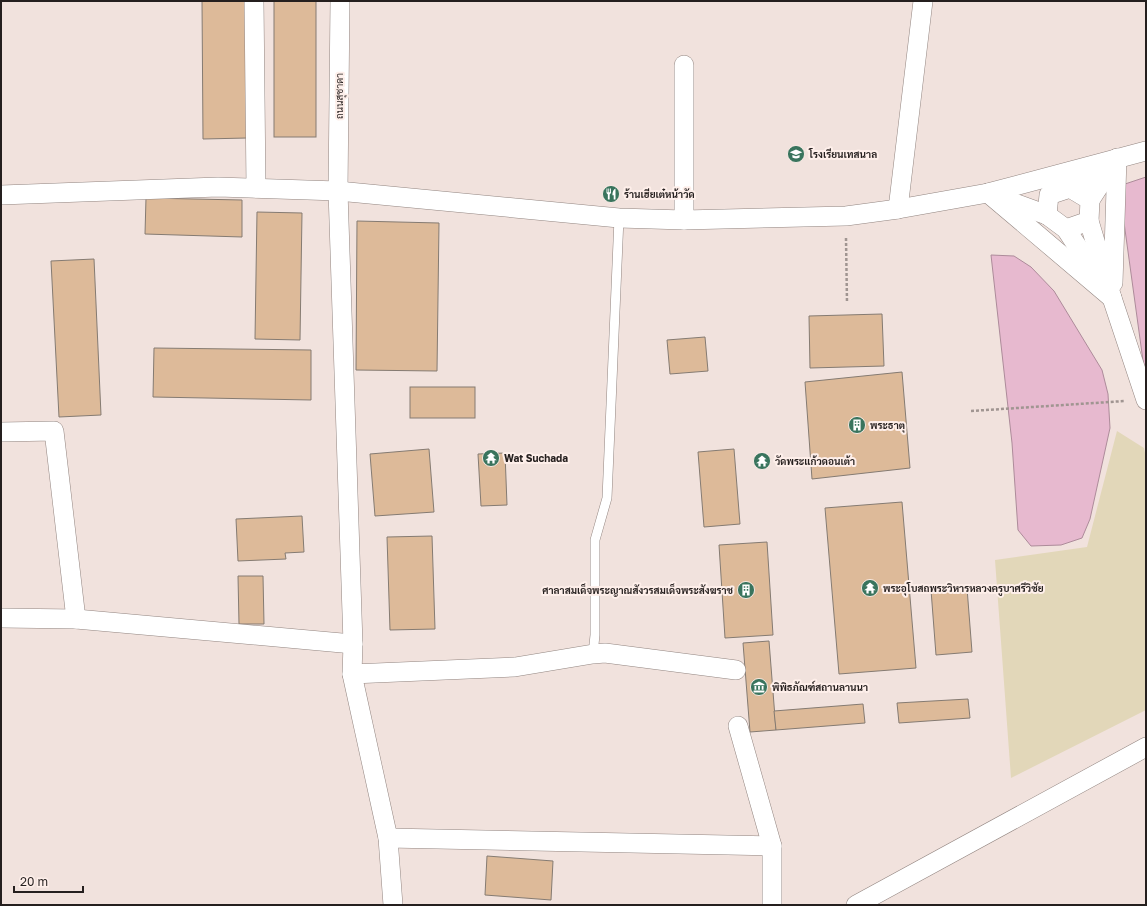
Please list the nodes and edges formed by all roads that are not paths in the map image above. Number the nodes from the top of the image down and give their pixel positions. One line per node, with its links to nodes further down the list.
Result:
1 (254, 1): 7 (street)
2 (340, 1): 9 (street, ถนนสุชาดา)
3 (923, 1): 14 (street)
4 (684, 65): 17 (street)
5 (1146, 151): 6 (street)
6 (1116, 158): 8 (street); 10 (street); 13 (street); 20 (street)
7 (256, 188): 9 (street); 11 (street)
8 (1070, 188): 12 (street); 13 (street)
9 (338, 190): 16 (street); 25 (street, ถนนสุชาดา)
10 (988, 193): 12 (street); 14 (street); 15 (street); 20 (street)
11 (1, 195)
12 (1049, 195): 15 (street)
13 (1090, 200): 18 (street)
14 (898, 209): 17 (street)
15 (1047, 215): 19 (street)
16 (619, 218): 17 (street); 26 (lane)
17 (684, 220)
18 (1089, 221): 19 (street); 20 (street)
19 (1066, 229): 20 (street)
20 (1112, 298): 21 (street)
21 (1146, 400)
22 (1, 432): 24 (street)
23 (1, 618): 24 (street)
24 (76, 619): 25 (street)
25 (353, 644): 28 (street, ถนนสุชาดา)
26 (593, 654): 27 (street); 28 (street)
27 (736, 670)
28 (352, 674): 31 (street, ถนนสุชาดา)
29 (738, 726): 32 (street)
30 (1146, 747): 35 (street)
31 (388, 838): 32 (street); 33 (street, ถนนสุชาดา)
32 (772, 846): 34 (street)
33 (393, 905)
34 (772, 905)
35 (856, 905)

